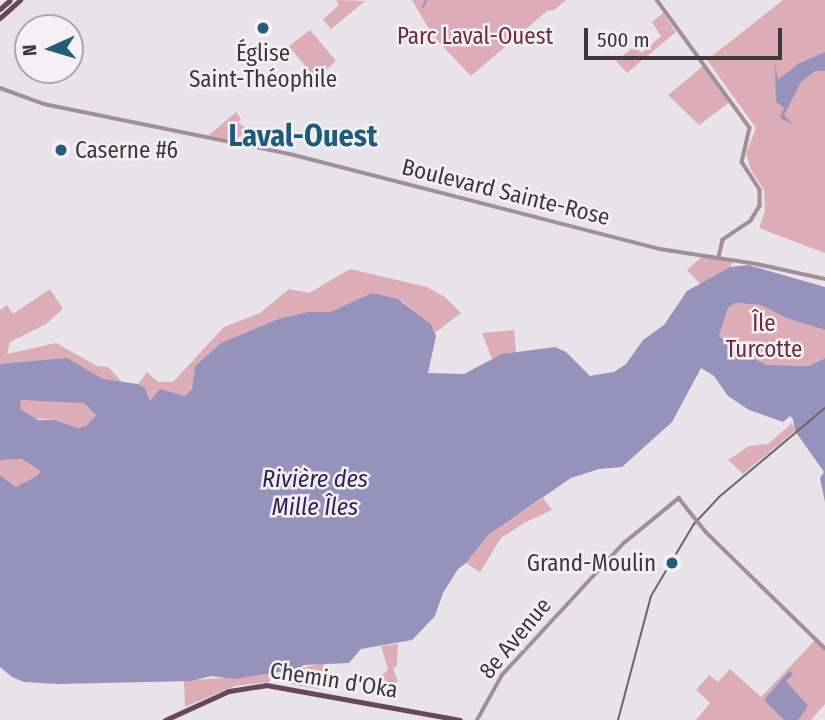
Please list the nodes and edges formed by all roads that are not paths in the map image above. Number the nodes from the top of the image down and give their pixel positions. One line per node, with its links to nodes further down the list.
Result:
1 (10, 0): 4 (main road)
2 (20, 0): 5 (main road)
3 (657, 0): 7 (street)
4 (0, 9)
5 (0, 18)
6 (0, 88): 7 (street, Boulevard Sainte-Rose)
7 (719, 258): 8 (street, Boulevard Sainte-Rose)
8 (825, 279)
9 (825, 648): 12 (street, 8e Avenue, bridge)
10 (165, 720): 11 (main road, Chemin d'Oka)
11 (460, 720)
12 (477, 720)

